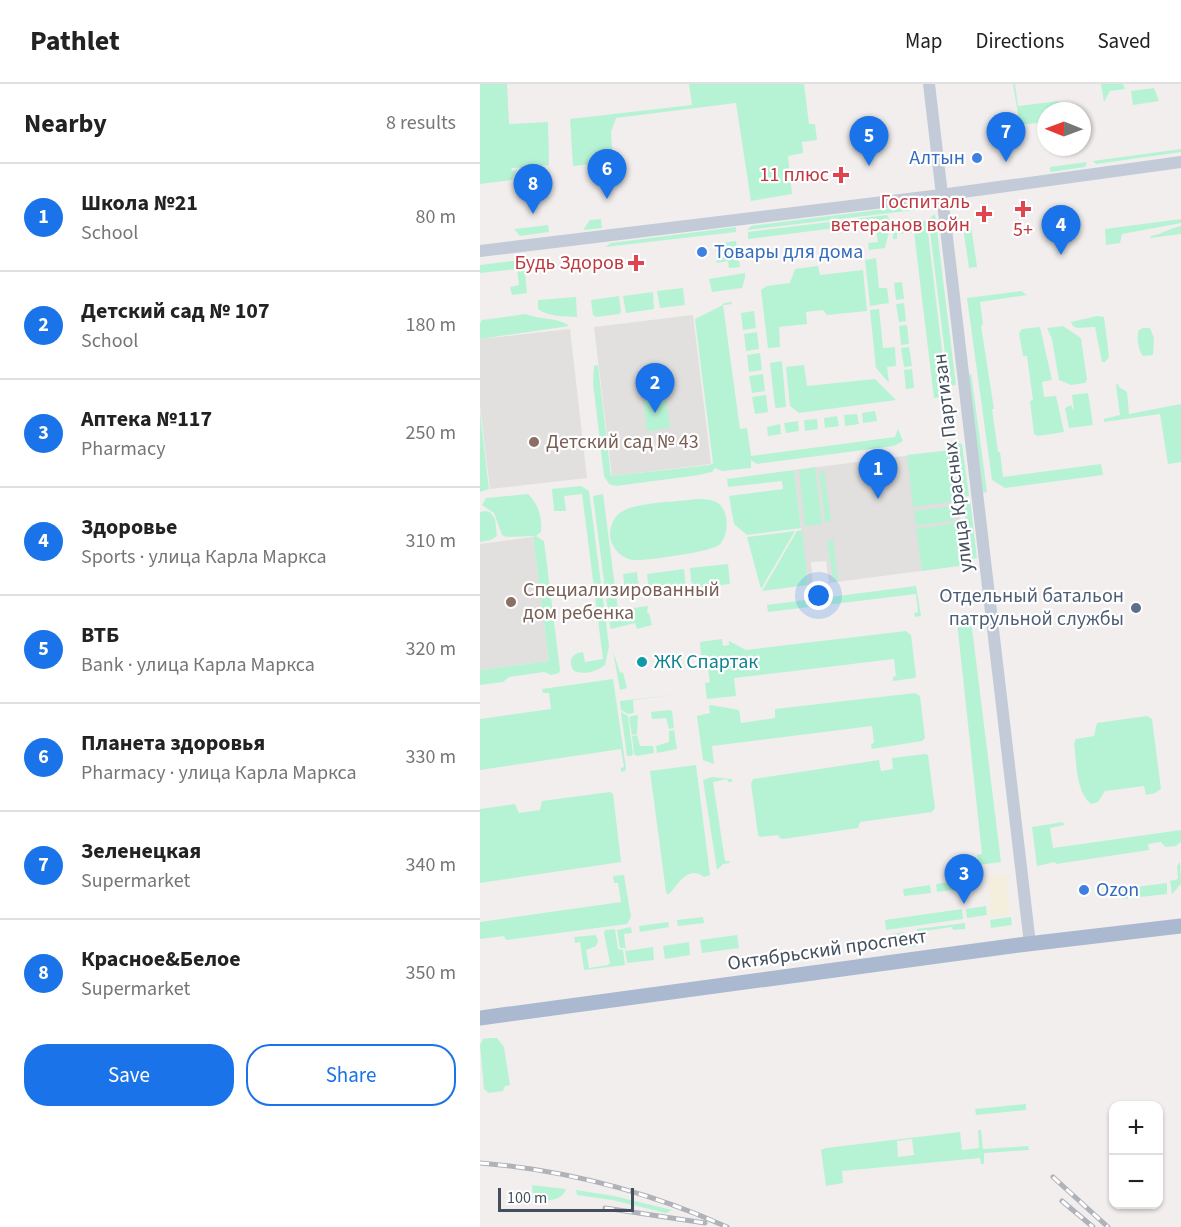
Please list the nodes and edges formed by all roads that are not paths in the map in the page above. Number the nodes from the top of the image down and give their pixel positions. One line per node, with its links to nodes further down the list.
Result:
1 (929, 84): 3 (street, улица Красных Партизан)
2 (1181, 162): 3 (street)
3 (941, 195): 4 (street); 6 (street, улица Красных Партизан)
4 (480, 251)
5 (1181, 926): 6 (main road, Октябрьский проспект)
6 (1030, 944): 7 (main road, Октябрьский проспект)
7 (480, 1018)

